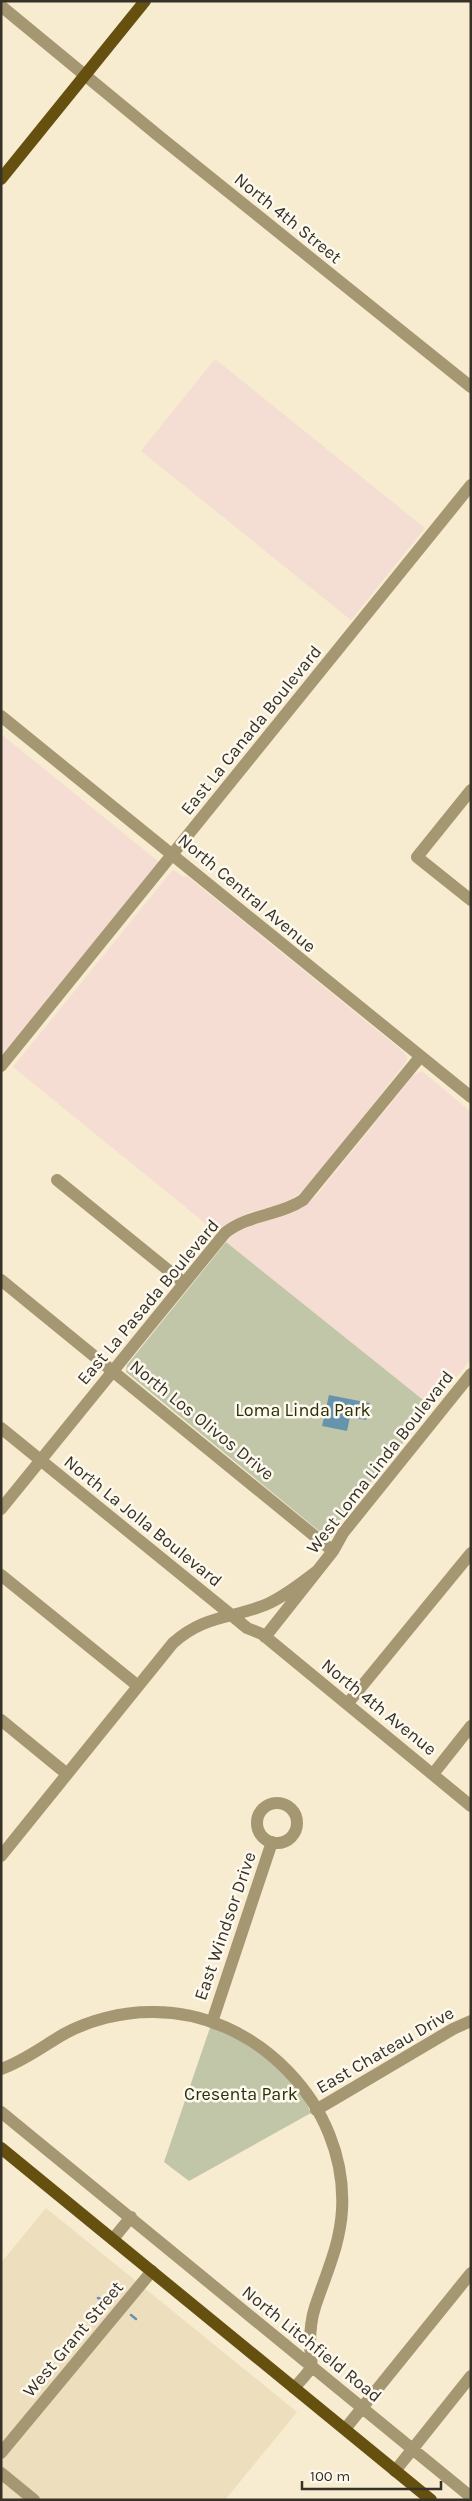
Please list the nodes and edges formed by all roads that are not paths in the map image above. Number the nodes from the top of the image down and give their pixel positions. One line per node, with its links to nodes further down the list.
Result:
1 (145, 1): 3 (main road)
2 (1, 6): 3 (street, North 4th Street)
3 (85, 76): 4 (main road); 5 (street, North 4th Street)
4 (1, 179)
5 (471, 387)
6 (471, 485): 9 (street, East La Canada Boulevard)
7 (1, 716): 9 (street, North Central Avenue)
8 (471, 790): 10 (street)
9 (172, 854): 11 (street, North Central Avenue); 12 (street, East La Canada Boulevard)
10 (471, 900)
11 (420, 1057): 13 (street, North Central Avenue); 16 (street, East La Pasada Boulevard)
12 (1, 1066)
13 (471, 1097)
14 (57, 1180): 16 (street)
15 (1, 1280): 17 (street, North Los Olivos Drive)
16 (184, 1283): 17 (street, East La Pasada Boulevard)
17 (114, 1370): 20 (street, East La Pasada Boulevard); 22 (street, North Los Olivos Drive)
18 (471, 1374): 22 (street, West Loma Linda Boulevard)
19 (1, 1428): 20 (street, North La Jolla Boulevard)
20 (41, 1460): 21 (street, East La Pasada Boulevard); 26 (street, North La Jolla Boulevard)
21 (1, 1508)
22 (333, 1551): 24 (street, West Loma Linda Boulevard)
23 (471, 1553): 29 (street)
24 (318, 1571): 26 (street, West Loma Linda Boulevard); 27 (street, West Loma Linda Boulevard)
25 (1, 1574): 28 (street)
26 (230, 1614): 27 (street, North La Jolla Boulevard); 28 (street, West Loma Linda Boulevard)
27 (265, 1637): 29 (street, North 4th Avenue)
28 (138, 1686): 32 (street, West Loma Linda Boulevard)
29 (348, 1703): 33 (street, North 4th Avenue)
30 (1, 1720): 32 (street)
31 (471, 1726): 33 (street)
32 (68, 1774): 36 (street, West Loma Linda Boulevard)
33 (433, 1774): 34 (street, North 4th Avenue)
34 (471, 1806)
35 (272, 1842): 38 (street, East Windsor Drive)
36 (1, 1856)
37 (471, 2020): 40 (street, East Chateau Drive)
38 (212, 2022): 39 (street); 40 (street)
39 (1, 2070)
40 (316, 2110): 47 (street)
41 (1, 2112): 43 (street, North Litchfield Road)
42 (1, 2148): 44 (main road)
43 (131, 2217): 44 (street); 47 (street, North Litchfield Road)
44 (113, 2239): 45 (main road)
45 (152, 2271): 49 (main road); 53 (street, West Grant Street)
46 (471, 2273): 50 (street)
47 (312, 2366): 49 (street); 50 (street, North Litchfield Road)
48 (471, 2376): 52 (street)
49 (294, 2388): 51 (main road)
50 (362, 2408): 51 (street); 52 (street, North Litchfield Road)
51 (345, 2429): 54 (main road)
52 (412, 2449): 54 (street); 56 (street, North Litchfield Road)
53 (1, 2453)
54 (395, 2470): 58 (main road)
55 (1, 2472): 57 (street)
56 (471, 2497)
57 (34, 2500)
58 (430, 2500)

